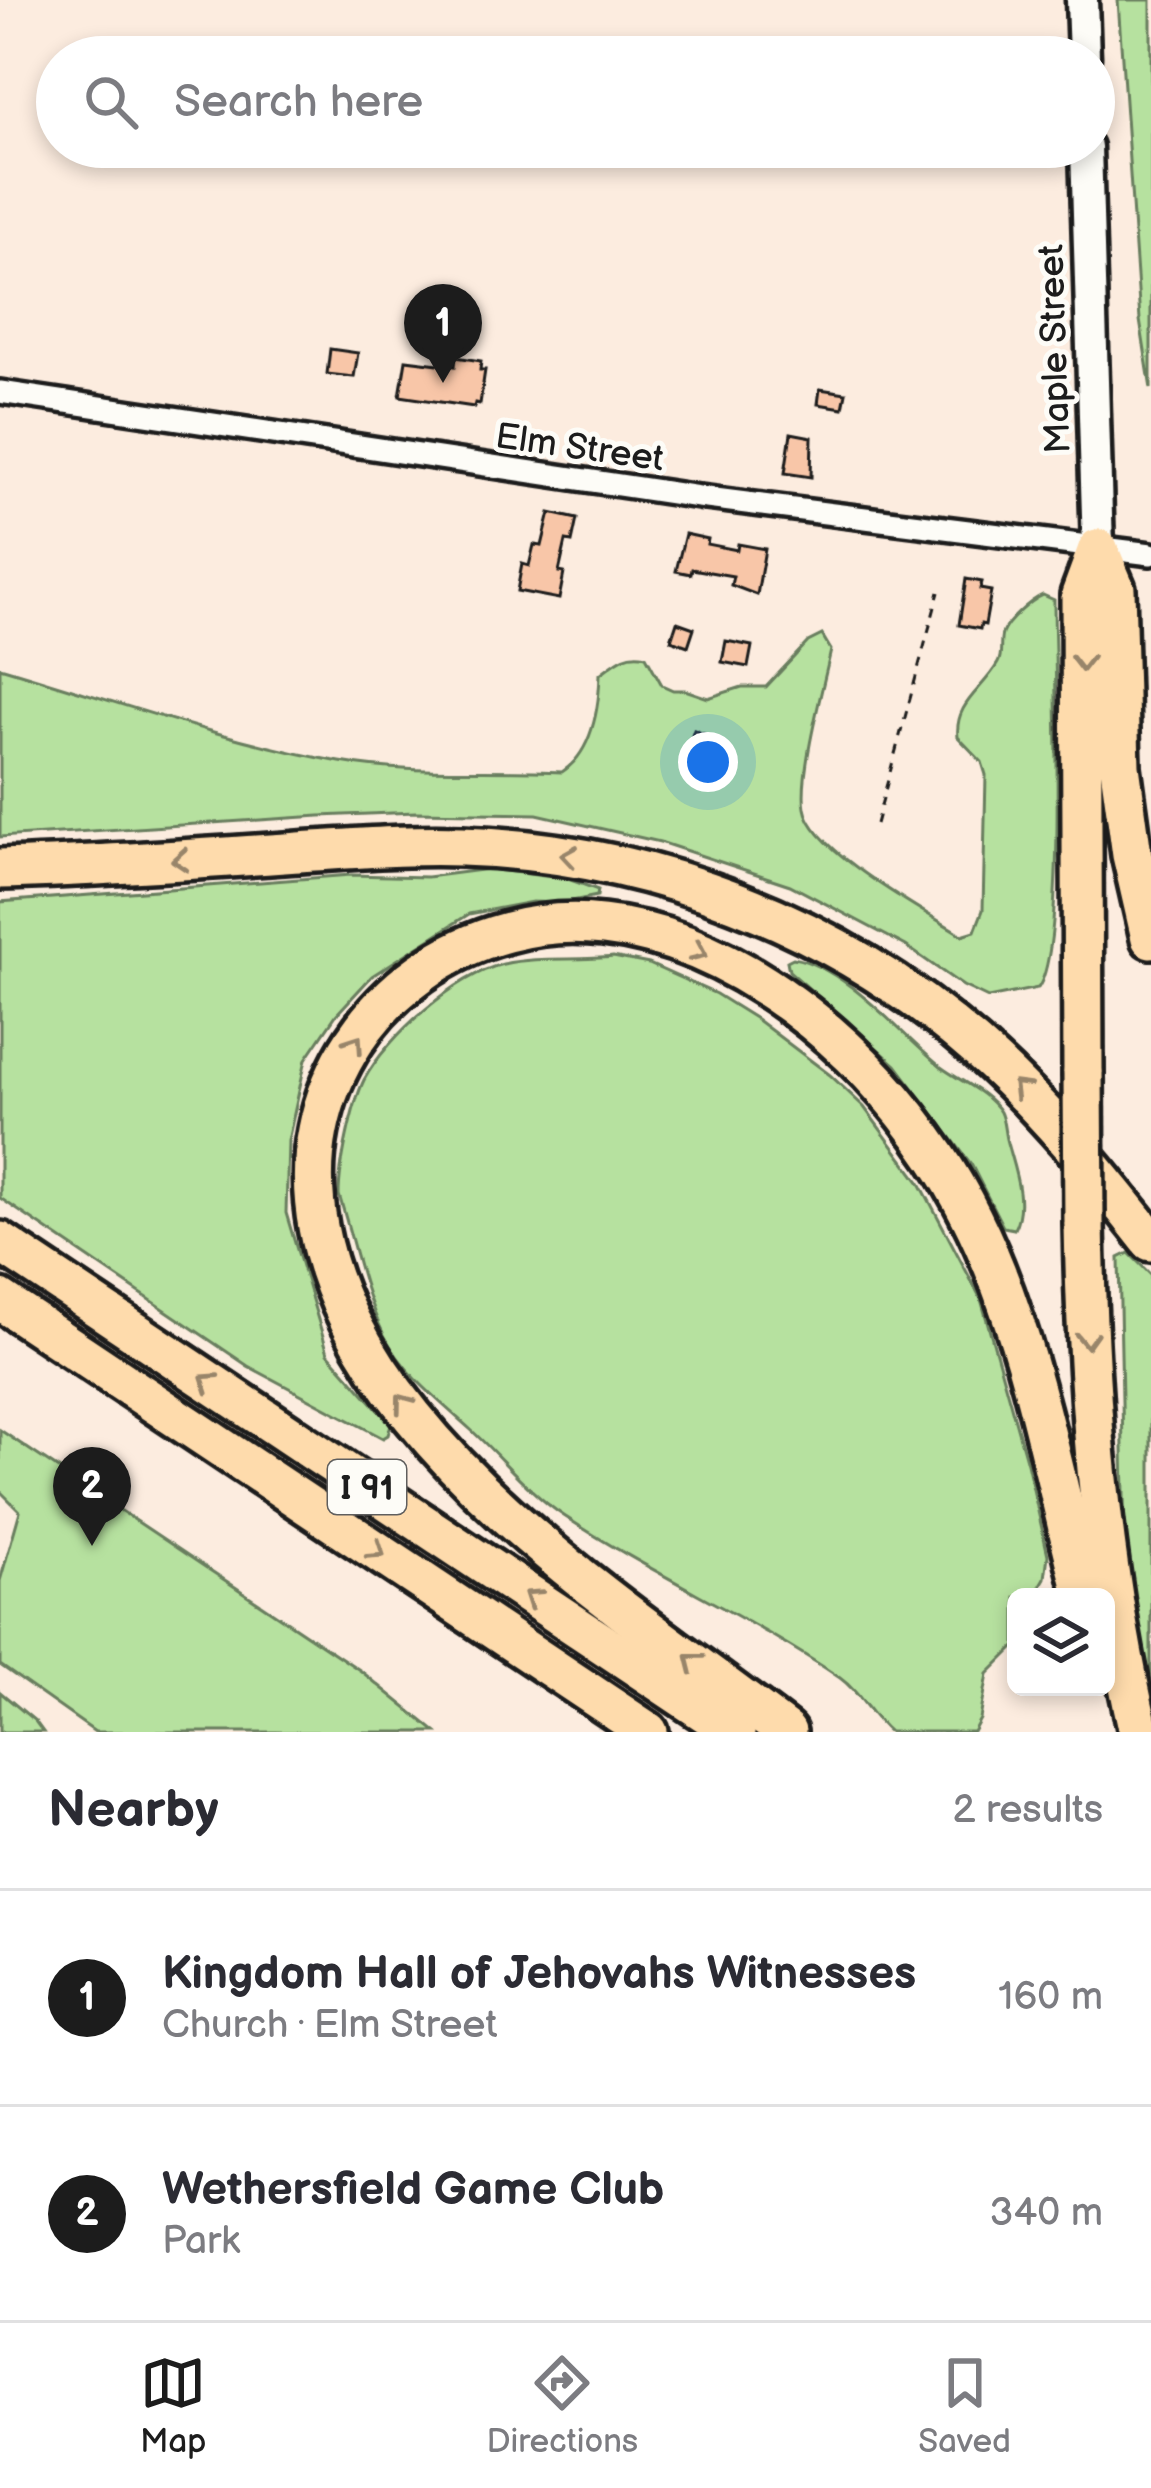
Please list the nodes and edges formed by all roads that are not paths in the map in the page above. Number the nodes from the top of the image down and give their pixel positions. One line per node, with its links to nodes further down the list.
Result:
1 (1082, 0): 2 (main road)
2 (1083, 36)
3 (1087, 168): 5 (main road, Maple Street)
4 (0, 392): 5 (street, Elm Street)
5 (1098, 549): 6 (street, Elm Street); 8 (highway); 20 (highway, one-way to 20, bridge)
6 (1151, 554)
7 (0, 869): 9 (highway, one-way to 7)
8 (1151, 938)
9 (1151, 1241)
10 (0, 1242): 17 (highway, I 91, one-way to 10)
11 (0, 1300): 13 (highway, I 91, one-way to 13)
12 (1083, 1588): 18 (highway, one-way to 12)
13 (508, 1639): 15 (highway); 16 (highway, I 91)
14 (1114, 1696): 19 (highway)
15 (606, 1732)
16 (648, 1732)
17 (734, 1732)
18 (786, 1732)
19 (1125, 1732)
20 (1138, 1732)

